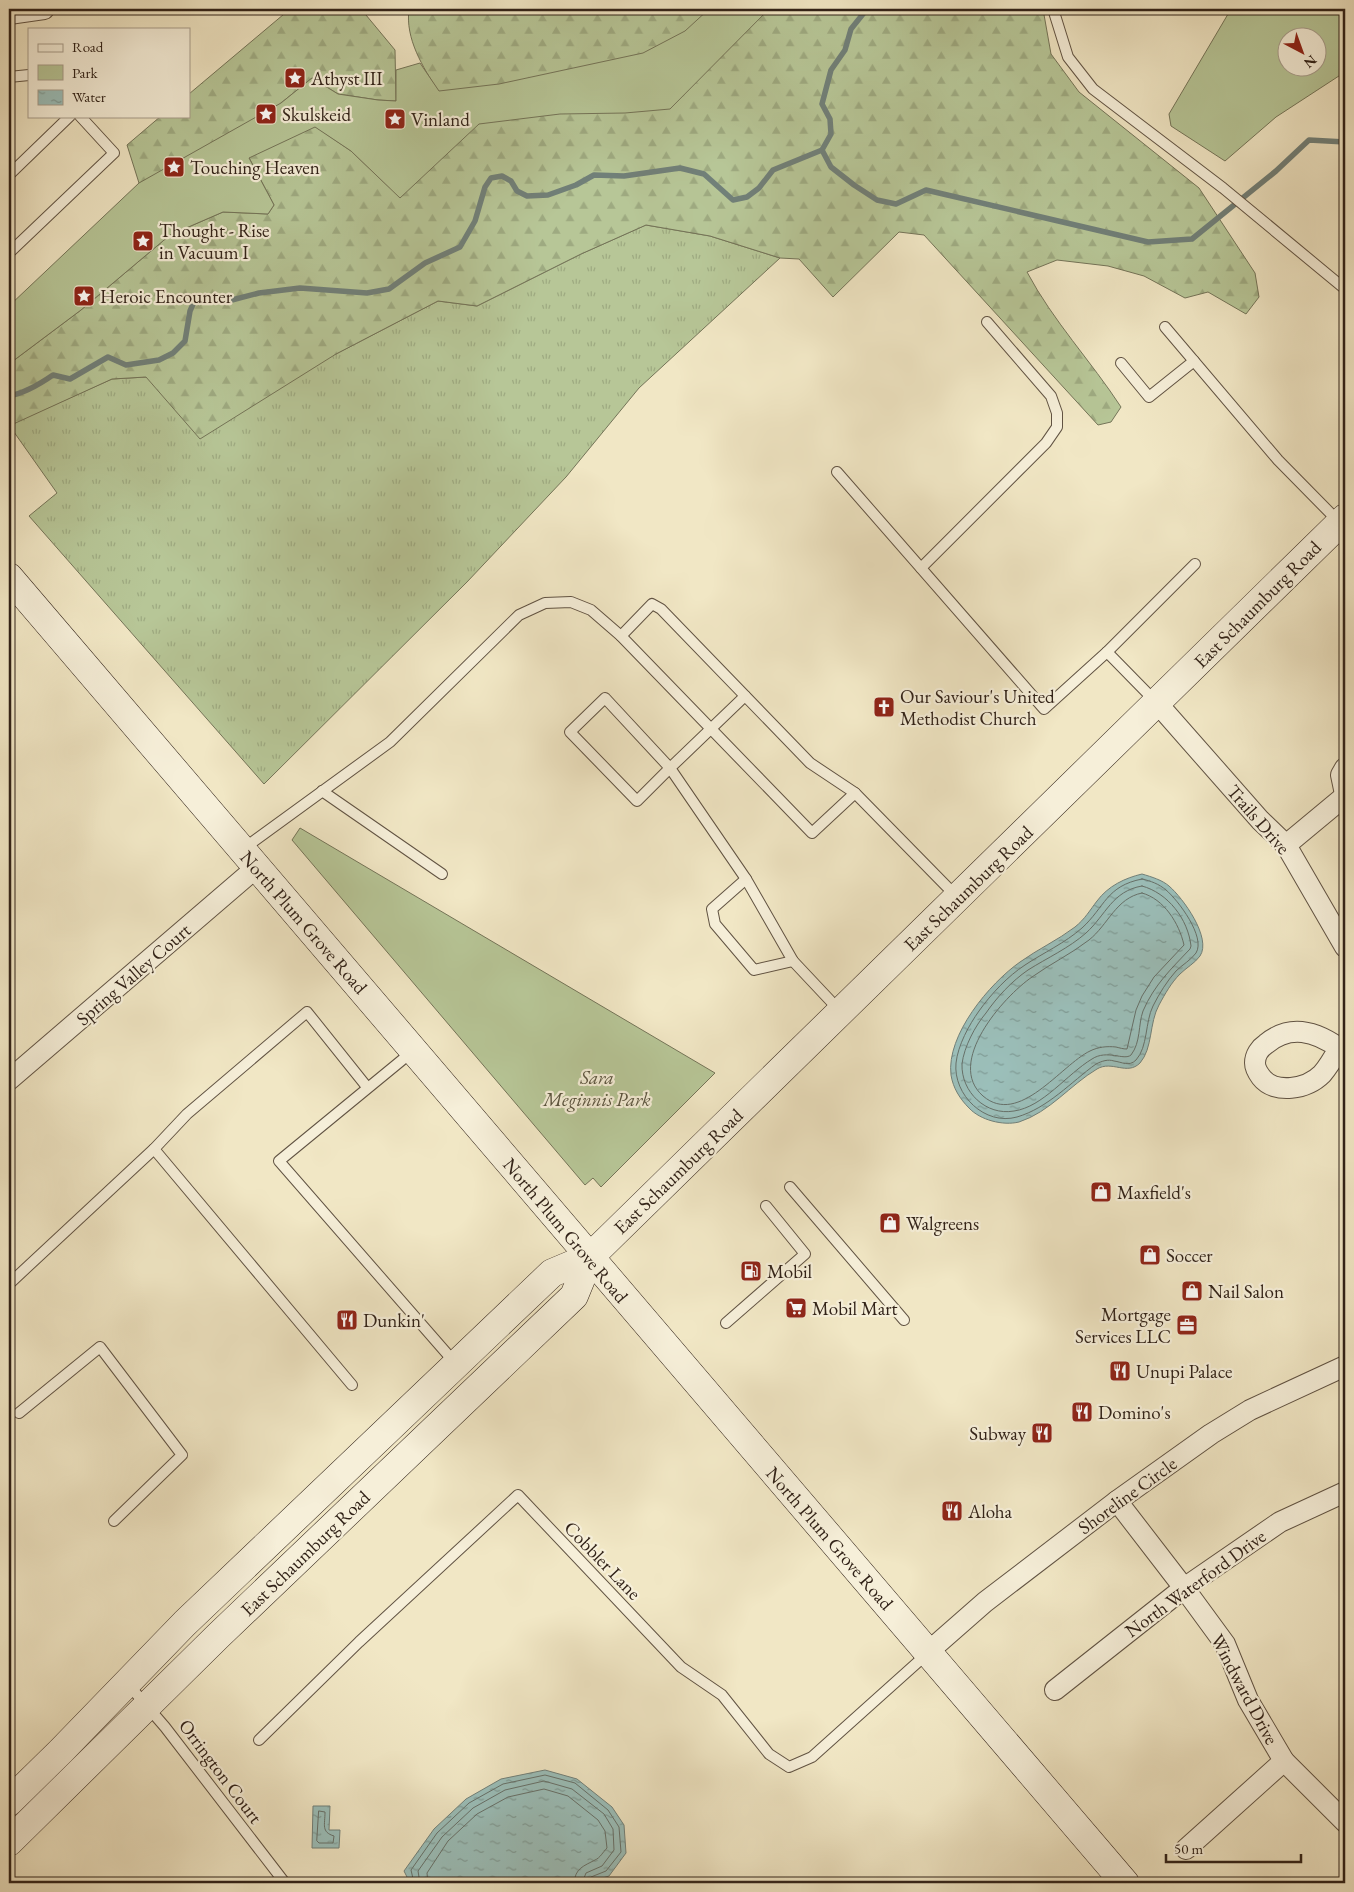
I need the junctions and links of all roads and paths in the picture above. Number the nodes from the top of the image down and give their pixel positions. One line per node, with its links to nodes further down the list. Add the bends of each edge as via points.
1 (44, 9): 3 (street)
2 (1055, 9): 10 (lane, via 1068,57 1093,90 1223,188)
3 (9, 14)
4 (28, 75): 5 (lane)
5 (9, 77)
6 (68, 118): 8 (lane)
7 (82, 118): 9 (lane, via 114,153)
8 (9, 175)
9 (9, 253)
10 (1345, 289)
11 (987, 322): 18 (lane, via 1051,396 1056,427 1046,443)
12 (1165, 327): 13 (lane)
13 (1194, 361): 14 (lane, via 1150,397); 16 (lane, via 1278,460)
14 (1121, 364)
15 (837, 472): 18 (lane)
16 (1343, 520): 23 (main road, East Schaumburg Road)
17 (1195, 564): 21 (lane)
18 (921, 568): 21 (lane, via 1044,709)
19 (9, 577): 31 (main road, North Plum Grove Road)
20 (621, 636): 22 (lane, via 652,604 661,609); 24 (lane); 27 (lane, via 591,610 571,602 545,603 519,615 390,742)
21 (1107, 652): 23 (lane)
22 (745, 696): 24 (lane); 28 (lane, via 810,763)
23 (1157, 703): 30 (street, Trails Drive); 34 (main road, East Schaumburg Road)
24 (712, 729): 25 (lane); 28 (lane, via 812,833)
25 (670, 768): 25 (lane, via 605,698 570,732 637,802); 33 (lane)
26 (1345, 768): 29 (street, via 1341,775)
27 (322, 791): 31 (lane); 32 (lane)
28 (855, 793): 34 (lane)
29 (1345, 795): 30 (street)
30 (1286, 845): 35 (street, Trails Drive)
31 (250, 859): 38 (main road, North Plum Grove Road); 39 (street, Spring Valley Court)
32 (442, 874)
33 (746, 880): 36 (lane); 36 (lane, via 712,909 715,924 754,970)
34 (957, 898): 37 (main road, East Schaumburg Road)
35 (1345, 947)
36 (793, 961): 37 (lane)
37 (841, 1012): 44 (main road, East Schaumburg Road)
38 (413, 1050): 40 (lane); 44 (main road, North Plum Grove Road)
39 (9, 1080)
40 (367, 1087): 41 (lane, via 307,1012 187,1114); 48 (lane, via 278,1161)
41 (154, 1149): 45 (lane); 50 (lane)
42 (790, 1187): 46 (lane)
43 (766, 1206): 47 (lane, via 806,1254)
44 (590, 1257): 48 (main road, East Schaumburg Road, via 552,1273); 56 (main road, North Plum Grove Road); 59 (main road, East Schaumburg Road, via 574,1296)
45 (9, 1284)
46 (904, 1320)
47 (726, 1324)
48 (457, 1364): 57 (main road, East Schaumburg Road)
49 (1345, 1366): 53 (street, Shoreline Circle, via 1250,1410)
50 (352, 1385)
51 (20, 1413): 54 (lane, via 100,1347 182,1455)
52 (1345, 1492): 55 (street, North Waterford Drive, via 1280,1522)
53 (1116, 1501): 55 (street, Windward Drive); 56 (street, Shoreline Circle, via 985,1602)
54 (114, 1521)
55 (1184, 1588): 58 (street, North Waterford Drive); 61 (street, Windward Drive, via 1225,1644 1248,1700)
56 (928, 1652): 60 (lane, Cobbler Lane, via 812,1756 789,1767 769,1754 722,1694 681,1667 518,1496 359,1642); 67 (main road, North Plum Grove Road)
57 (126, 1683): 59 (lane, Orrington Court); 62 (main road, East Schaumburg Road)
58 (1055, 1690)
59 (148, 1706): 64 (main road, East Schaumburg Road); 66 (lane, Orrington Court)
60 (259, 1740)
61 (1284, 1761): 63 (street, Windward Drive); 65 (street)
62 (9, 1802)
63 (1345, 1822)
64 (9, 1842)
65 (1186, 1849)
66 (285, 1883)
67 (1125, 1883)

